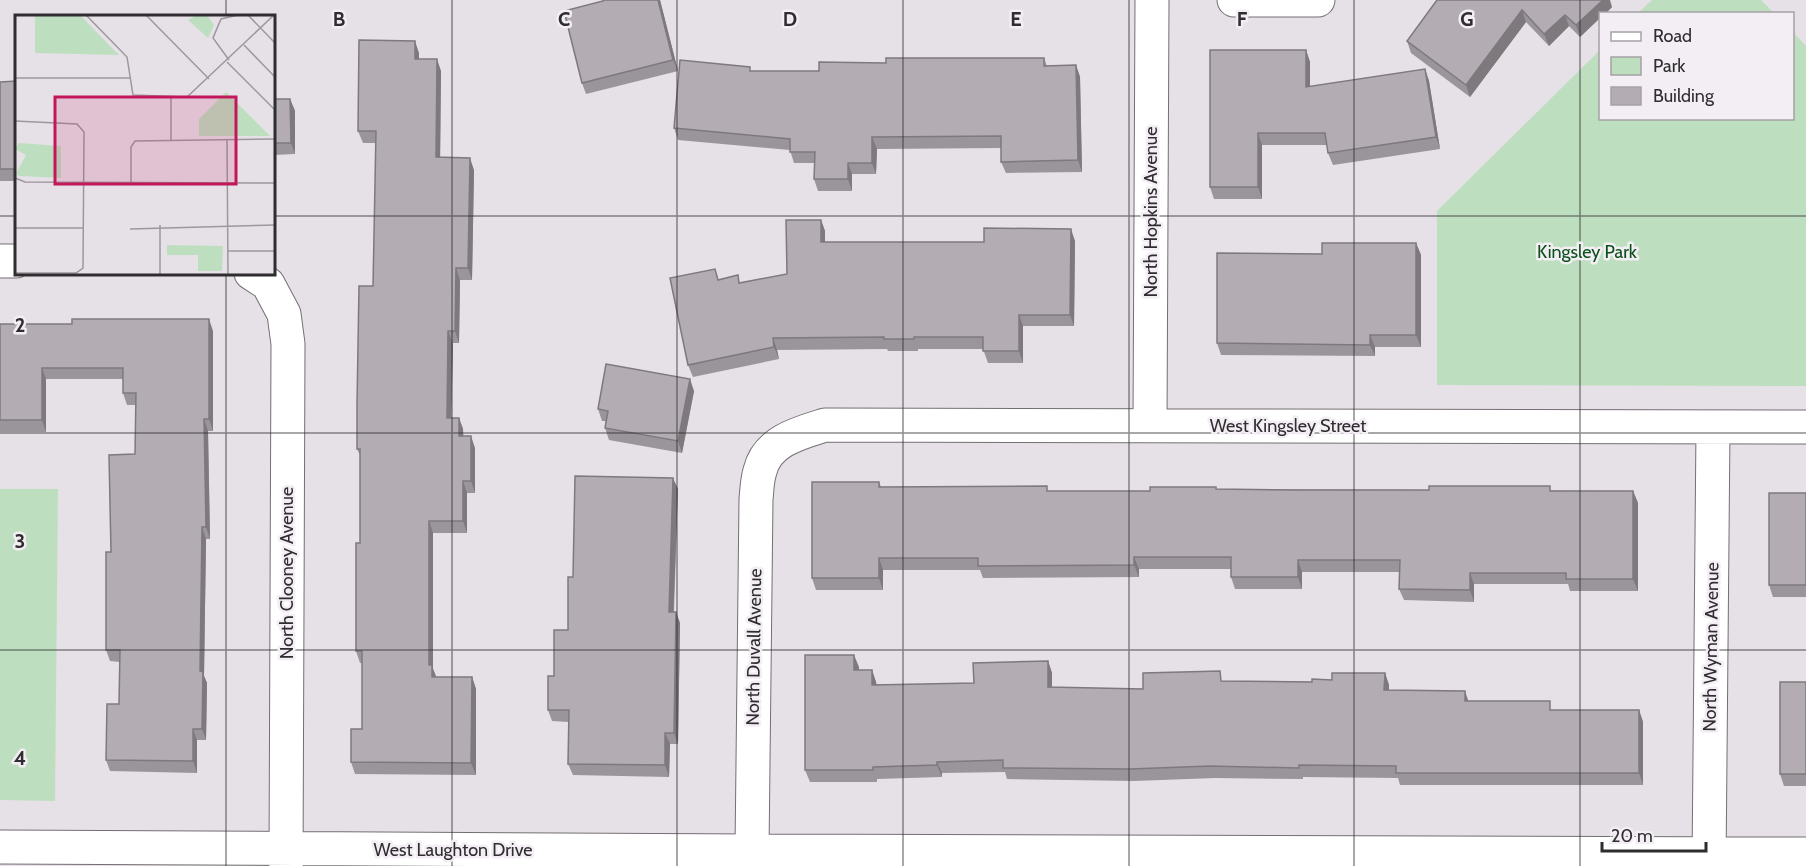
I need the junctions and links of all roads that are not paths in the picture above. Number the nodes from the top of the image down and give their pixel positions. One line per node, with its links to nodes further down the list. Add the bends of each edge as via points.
1 (1152, 0): 5 (street, North Hopkins Avenue)
2 (1234, 0): 3 (street)
3 (1318, 0)
4 (260, 279): 12 (street, North Clooney Avenue, via 284,314 288,344)
5 (1150, 425): 7 (street, West Kingsley Street); 8 (street, West Kingsley Street, via 825,425)
6 (1806, 427): 7 (street, West Kingsley Street)
7 (1713, 428): 13 (street, North Wyman Avenue)
8 (774, 446): 10 (street, North Duvall Avenue, via 760,469 756,499)
9 (0, 847): 12 (street, West Laughton Drive)
10 (752, 851): 12 (street, West Laughton Drive); 13 (street, West Laughton Drive)
11 (1806, 854): 13 (street, West Laughton Drive)
12 (286, 857)
13 (1709, 860)

